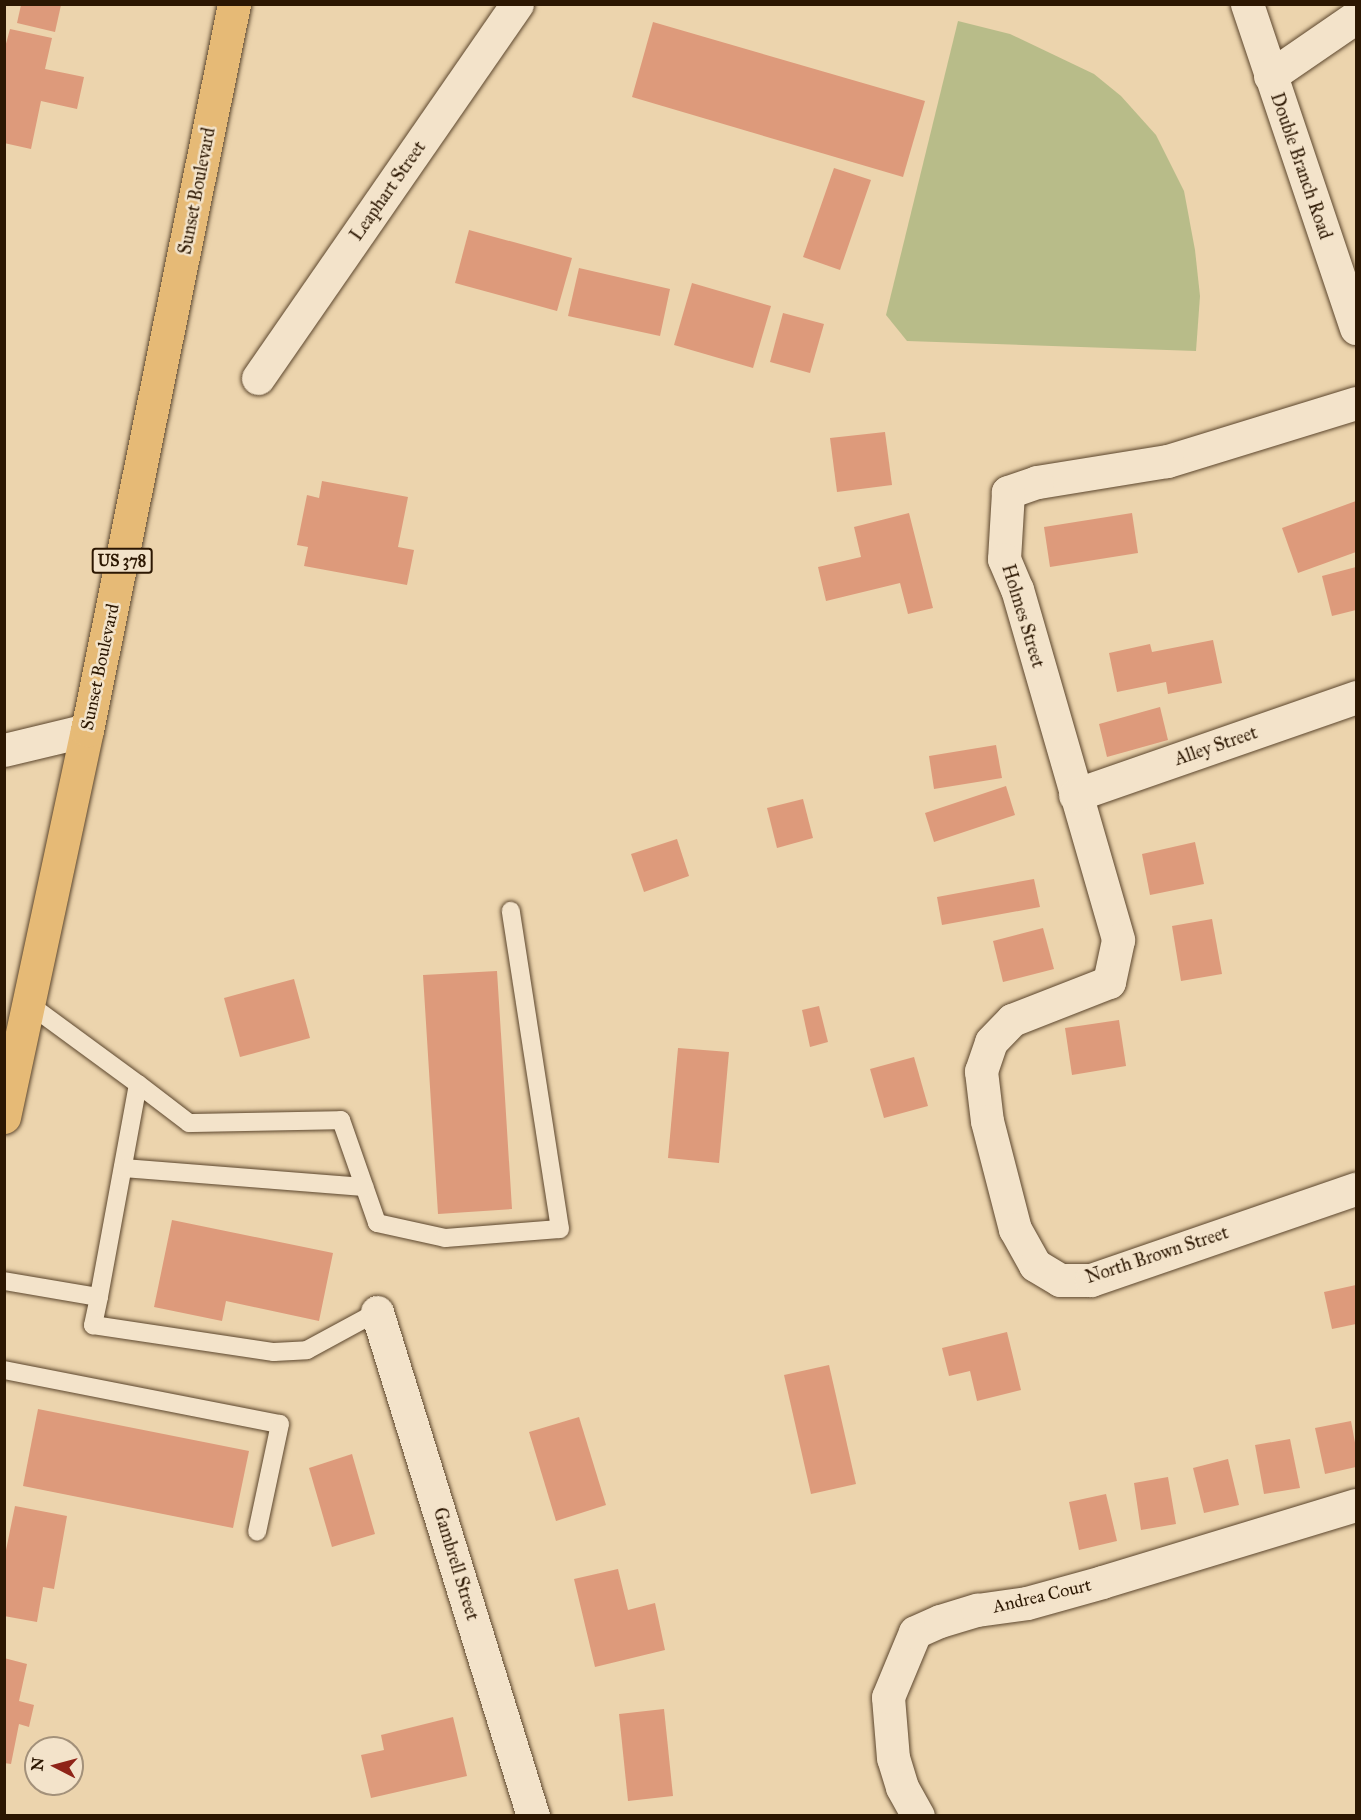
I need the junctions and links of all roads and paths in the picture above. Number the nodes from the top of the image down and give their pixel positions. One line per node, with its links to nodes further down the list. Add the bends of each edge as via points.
1 (234, 4): 10 (main road, Sunset Boulevard / US 378)
2 (517, 4): 7 (street, Leaphart Street)
3 (1246, 4): 5 (street, Double Branch Road)
4 (1356, 17): 5 (street)
5 (1270, 76): 6 (street, Double Branch Road)
6 (1356, 328)
7 (258, 378)
8 (1356, 403): 12 (street, Holmes Street, via 1167,460 1037,482 1008,492 1004,559 1017,589)
9 (1356, 697): 12 (street, Alley Street)
10 (87, 730): 11 (street); 15 (main road, Sunset Boulevard / US 378)
11 (4, 750)
12 (1075, 795): 14 (street, Holmes Street, via 1118,940)
13 (511, 911): 20 (lane, via 560,1229 445,1238 388,1226 377,1223)
14 (1109, 982): 21 (street, North Brown Street, via 1011,1020 991,1042 981,1071 987,1121 1015,1229 1035,1264 1060,1281 1091,1280)
15 (29, 1004): 16 (main road, Sunset Boulevard / US 378); 17 (lane)
16 (8, 1080): 18 (main road, Sunset Boulevard / US 378)
17 (138, 1084): 19 (lane); 20 (lane, via 189,1123 341,1120)
18 (4, 1117)
19 (123, 1168): 20 (lane); 23 (lane)
20 (364, 1187)
21 (1356, 1188)
22 (4, 1281): 23 (lane)
23 (99, 1297): 24 (lane, via 93,1325 274,1352 307,1350)
24 (377, 1312): 28 (street, Gambrell Street)
25 (4, 1370): 27 (lane, via 280,1424)
26 (1356, 1505): 29 (street, Andrea Court, via 1092,1585 1027,1603 977,1610 915,1632 888,1697 893,1758 902,1787)
27 (257, 1532)
28 (533, 1815)
29 (918, 1815)

